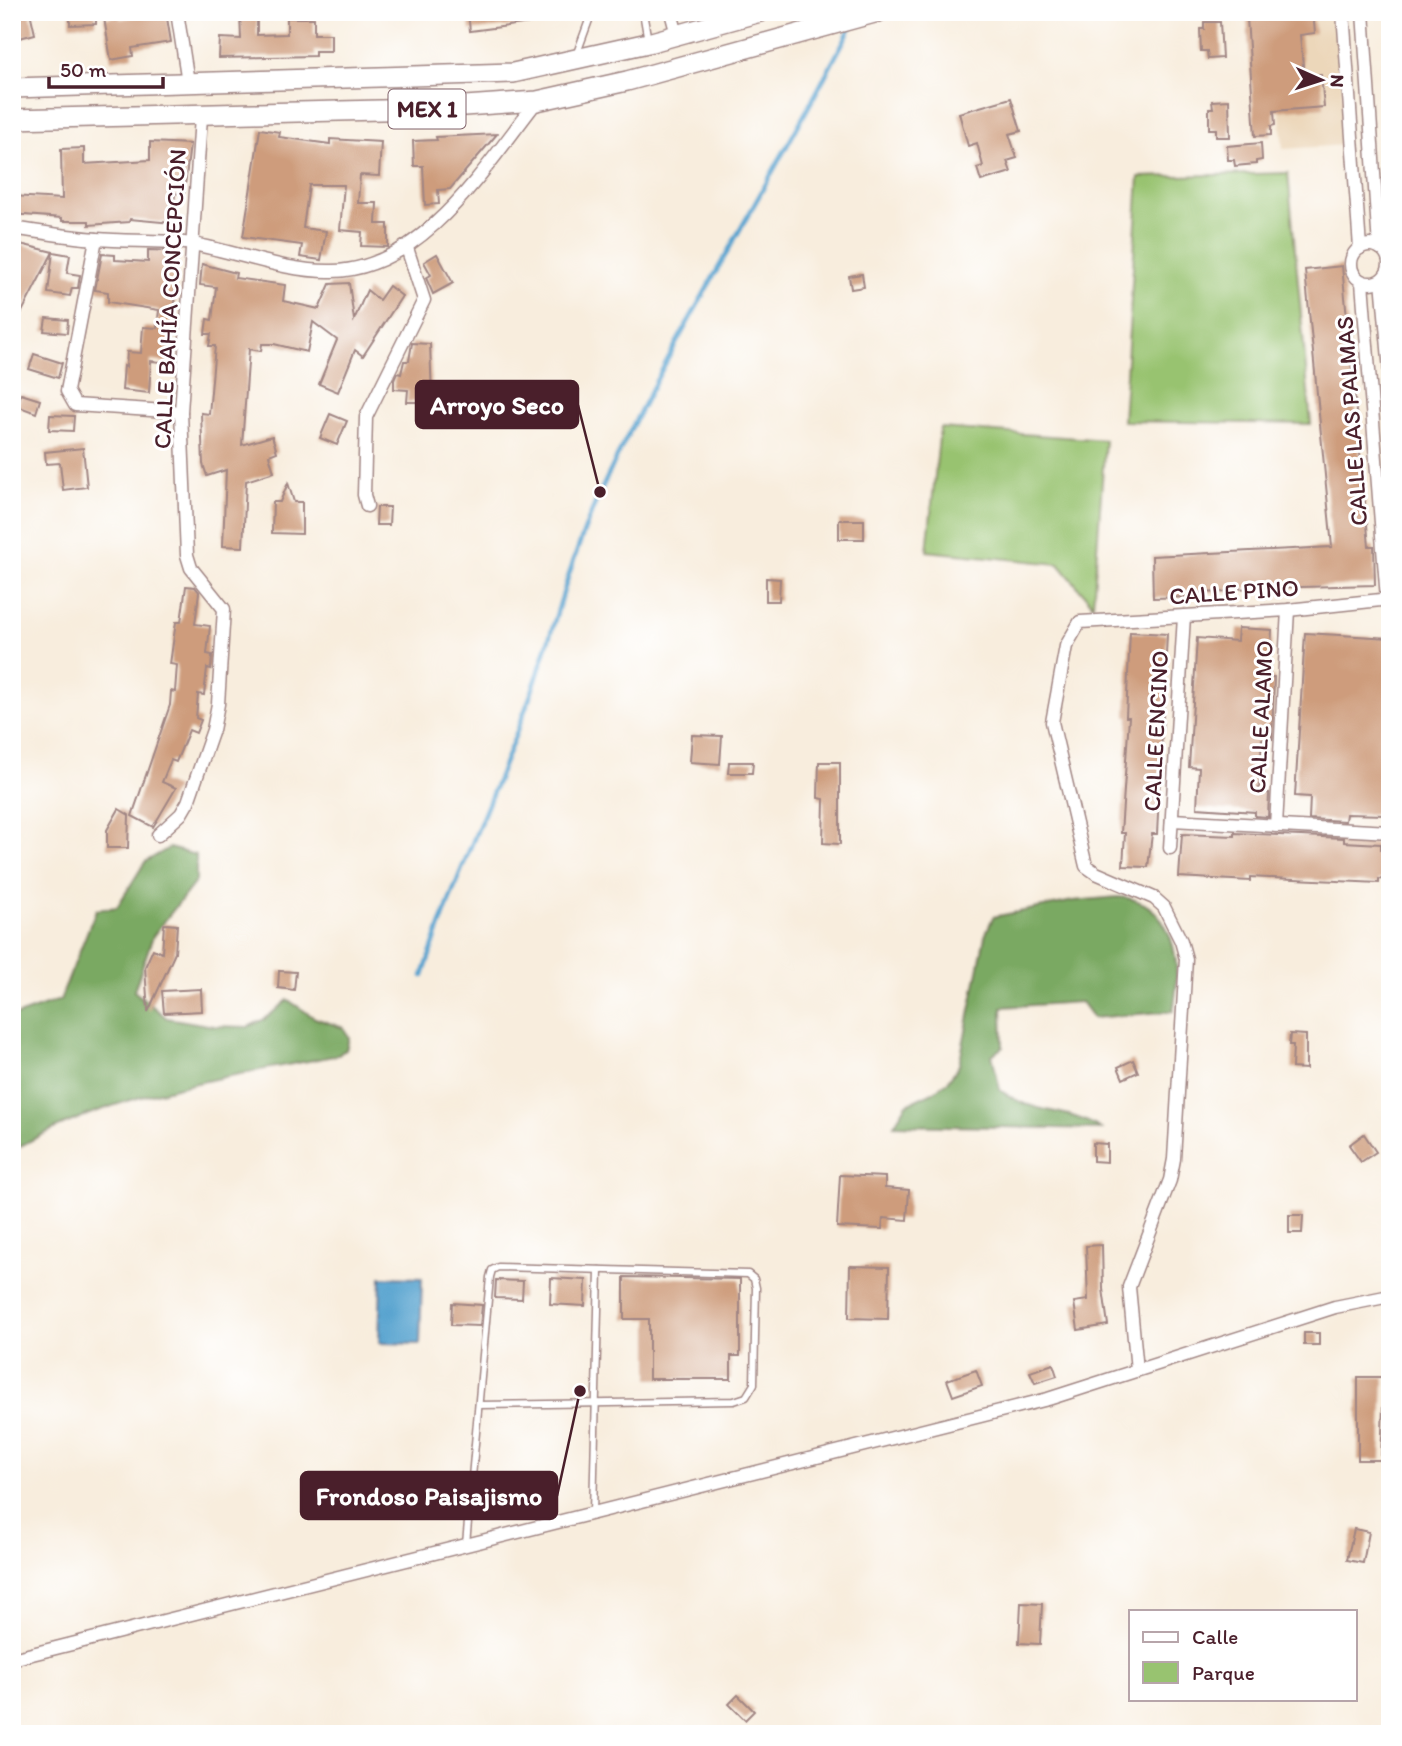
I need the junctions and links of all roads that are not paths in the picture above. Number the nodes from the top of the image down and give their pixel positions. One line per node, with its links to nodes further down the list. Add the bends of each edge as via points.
1 (177, 12): 12 (street)
2 (592, 12): 11 (lane)
3 (643, 12): 10 (lane)
4 (671, 12): 9 (street)
5 (760, 12): 9 (main road, MEX 1)
6 (878, 12): 14 (main road, MEX 1)
7 (1343, 12): 22 (street)
8 (1363, 12): 20 (street)
9 (677, 35): 10 (main road, MEX 1)
10 (648, 43): 11 (main road, MEX 1)
11 (576, 57): 12 (main road, MEX 1, via 513,73)
12 (188, 82): 13 (main road, MEX 1)
13 (12, 88)
14 (537, 101): 15 (main road, MEX 1); 21 (street, via 461,197)
15 (201, 117): 16 (main road, MEX 1); 19 (street, CALLE BAHÍA CONCEPCIÓN)
16 (12, 120)
17 (12, 228): 18 (street)
18 (96, 239): 19 (street); 26 (street, via 68,397 75,405)
19 (191, 244): 21 (street, via 283,267 332,271 352,269); 26 (street, CALLE BAHÍA CONCEPCIÓN)
20 (1378, 247): 22 (street); 23 (street, via 1389,263)
21 (408, 248): 27 (street, via 424,300 366,417)
22 (1360, 248): 24 (street, via 1351,266)
23 (1382, 280): 24 (street); 25 (street, CALLE LAS PALMAS)
24 (1362, 282): 28 (street, CALLE LAS PALMAS)
25 (1390, 371)
26 (181, 412): 34 (street, CALLE BAHÍA CONCEPCIÓN, via 187,555 198,579 224,609 213,730 188,803)
27 (367, 506)
28 (1389, 601): 29 (street, CALLE PINO)
29 (1288, 610): 30 (street, CALLE PINO); 32 (street, CALLE ALAMO)
30 (1184, 616): 31 (street, CALLE ENCINO); 38 (street, CALLE PINO, via 1080,622 1066,646 1052,722 1086,866 1164,907 1186,959 1174,1159 1129,1287)
31 (1172, 820): 32 (street); 35 (street, CALLE ENCINO)
32 (1276, 826): 33 (street)
33 (1390, 832)
34 (158, 835)
35 (1170, 848)
36 (599, 1270): 39 (lane, via 492,1270); 40 (lane); 40 (lane, via 748,1274 756,1288 754,1384 746,1397 734,1401)
37 (1390, 1296): 38 (street, via 1335,1307)
38 (1137, 1370): 41 (street, via 1054,1397)
39 (479, 1405): 40 (lane); 42 (lane)
40 (595, 1405): 41 (lane)
41 (593, 1513): 42 (street)
42 (466, 1545): 43 (street)
43 (12, 1659)

